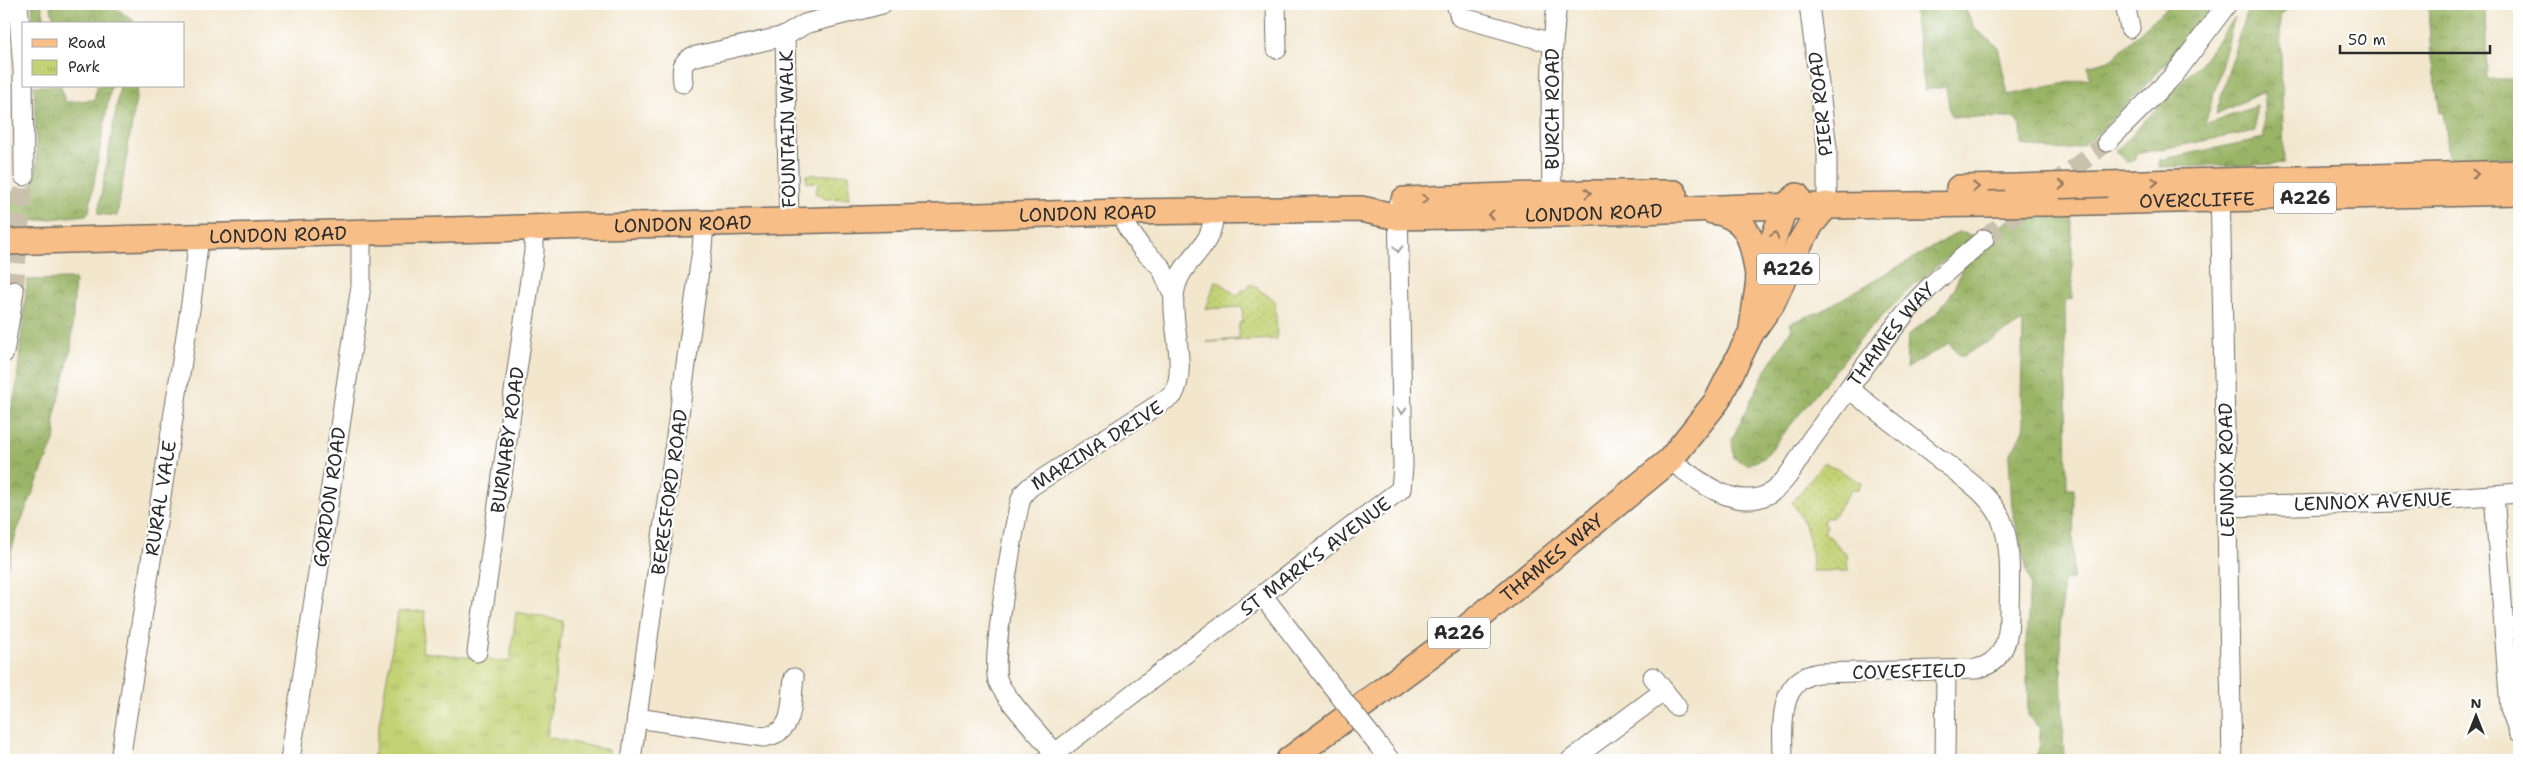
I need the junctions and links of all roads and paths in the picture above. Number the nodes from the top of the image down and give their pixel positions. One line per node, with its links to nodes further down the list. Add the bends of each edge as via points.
1 (18, 4): 13 (street)
2 (882, 4): 10 (street, FOUNTAIN WALK, via 805,24)
3 (1276, 4): 12 (street)
4 (1456, 4): 11 (street, via 1460,17)
5 (1557, 4): 11 (street, BURCH ROAD)
6 (1809, 4): 23 (street, PIER ROAD, via 1827,148)
7 (2125, 4): 9 (street)
8 (2227, 4): 16 (street, via 2174,74)
9 (2130, 28)
10 (785, 36): 14 (street, FOUNTAIN WALK, via 692,56 682,66); 30 (street, FOUNTAIN WALK)
11 (1552, 42): 25 (street, BURCH ROAD, via 1549,119 1553,158)
12 (1277, 48)
13 (22, 57)
14 (683, 83)
15 (23, 88): 18 (street)
16 (2107, 142)
17 (2519, 173): 19 (main road, OVERCLIFFE, one-way to 17)
18 (24, 176)
19 (2308, 178): 20 (main road, OVERCLIFFE); 22 (main road, OVERCLIFFE, via 2320,188 2443,185)
20 (2220, 190): 22 (main road, OVERCLIFFE / A226); 24 (main road, OVERCLIFFE, one-way to 20, bridge, via 2017,187 2107,184); 24 (main road, OVERCLIFFE / A226, bridge, via 2091,202 1988,204); 46 (street, LENNOX ROAD)
21 (2519, 192): 22 (main road, OVERCLIFFE / A226)
22 (2458, 193)
23 (1809, 194): 24 (main road, LONDON ROAD / A226); 25 (main road, LONDON ROAD, one-way to 23); 27 (main road, LONDON ROAD); 37 (main road, THAMES WAY / A226, one-way to 23); 40 (main road, THAMES WAY / A226, via 1809,229 1772,303)
24 (1935, 196)
25 (1552, 204): 26 (main road, LONDON ROAD); 27 (main road, LONDON ROAD)
26 (1398, 208): 29 (main road, LONDON ROAD); 47 (street, ST MARK'S AVENUE, one-way to 47, via 1402,485 1399,492)
27 (1700, 209): 37 (main road, A226, via 1725,213 1742,222 1750,238)
28 (1124, 212): 29 (main road, LONDON ROAD); 30 (main road, LONDON ROAD); 39 (street, MARINA DRIVE, via 1128,227 1142,249 1161,267)
29 (1214, 212): 39 (street, MARINA DRIVE, via 1206,243 1184,267)
30 (789, 222): 31 (main road, LONDON ROAD)
31 (704, 224): 32 (main road, LONDON ROAD); 52 (street, BERESFORD ROAD)
32 (534, 228): 33 (main road, LONDON ROAD); 48 (street, BURNABY ROAD, via 534,251)
33 (361, 233): 34 (main road, LONDON ROAD); 56 (street, GORDON ROAD, via 361,286)
34 (199, 237): 36 (main road, LONDON ROAD, bridge); 55 (street, RURAL VALE)
35 (1984, 239): 42 (street, THAMES WAY, via 1909,308)
36 (4, 242)
37 (1760, 280): 40 (main road, THAMES WAY / A226)
38 (14, 291): 41 (street)
39 (1174, 296): 54 (street, MARINA DRIVE, via 1179,378 1173,395 1030,487 1020,502 996,672 997,680)
40 (1751, 333): 43 (main road, THAMES WAY / A226, via 1717,401)
41 (4, 353)
42 (1849, 389): 43 (street, THAMES WAY, via 1781,485 1759,498 1734,498 1700,482); 49 (street, COVESFIELD, via 1966,480 1991,502 2002,520 2007,553 2009,625 2005,646 1998,658 1986,666 1972,670)
43 (1670, 460): 58 (main road, THAMES WAY / A226, via 1465,629)
44 (2519, 493): 45 (street, LENNOX AVENUE)
45 (2494, 495): 46 (street, LENNOX AVENUE, via 2396,502); 53 (street, via 2510,708)
46 (2227, 507): 63 (street, LENNOX ROAD)
47 (1263, 596): 54 (street, ST MARK'S AVENUE); 59 (street, bridge)
48 (477, 652)
49 (1946, 670): 61 (street, COVESFIELD, via 1818,673 1803,678 1784,705); 62 (street)
50 (794, 678): 52 (street, via 787,726 778,734 764,736)
51 (1676, 706): 60 (street, via 1659,684)
52 (637, 718): 57 (street, BERESFORD ROAD)
53 (2519, 732)
54 (1050, 757)
55 (120, 760)
56 (290, 760)
57 (631, 760)
58 (1289, 760)
59 (1390, 760)
60 (1572, 760)
61 (1783, 760)
62 (1945, 760)
63 (2232, 760)

